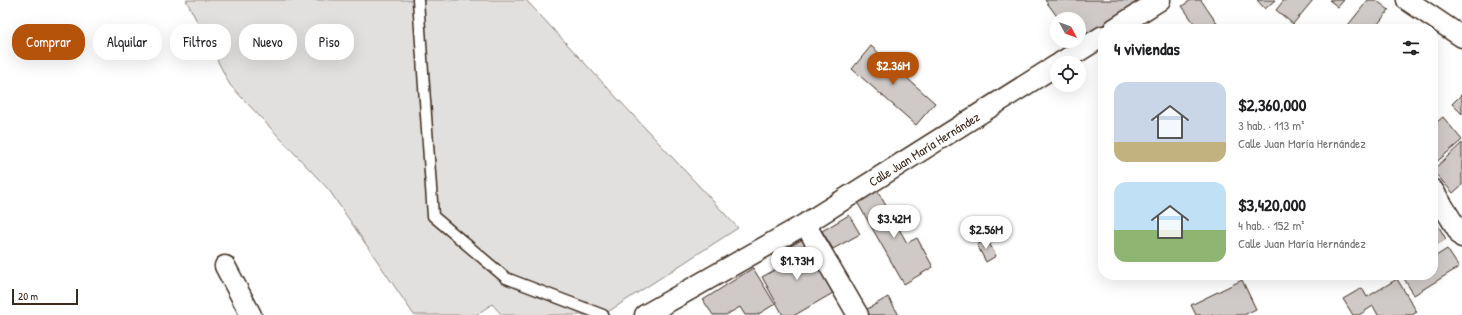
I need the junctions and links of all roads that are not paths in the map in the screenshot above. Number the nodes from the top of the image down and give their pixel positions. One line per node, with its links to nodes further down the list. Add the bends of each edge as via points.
1 (418, 0): 14 (lane, via 433,216 506,278)
2 (1160, 0): 4 (street)
3 (1407, 0): 5 (street)
4 (1122, 24)
5 (1462, 37)
6 (1098, 39): 7 (street)
7 (1071, 56)
8 (1050, 69): 10 (street, Calle Juan María Hernández)
9 (1438, 198): 11 (street)
10 (805, 224): 15 (street, Calle Juan María Hernández); 16 (street)
11 (1462, 237)
12 (225, 266): 13 (street)
13 (252, 315)
14 (603, 315)
15 (644, 315)
16 (858, 315)

